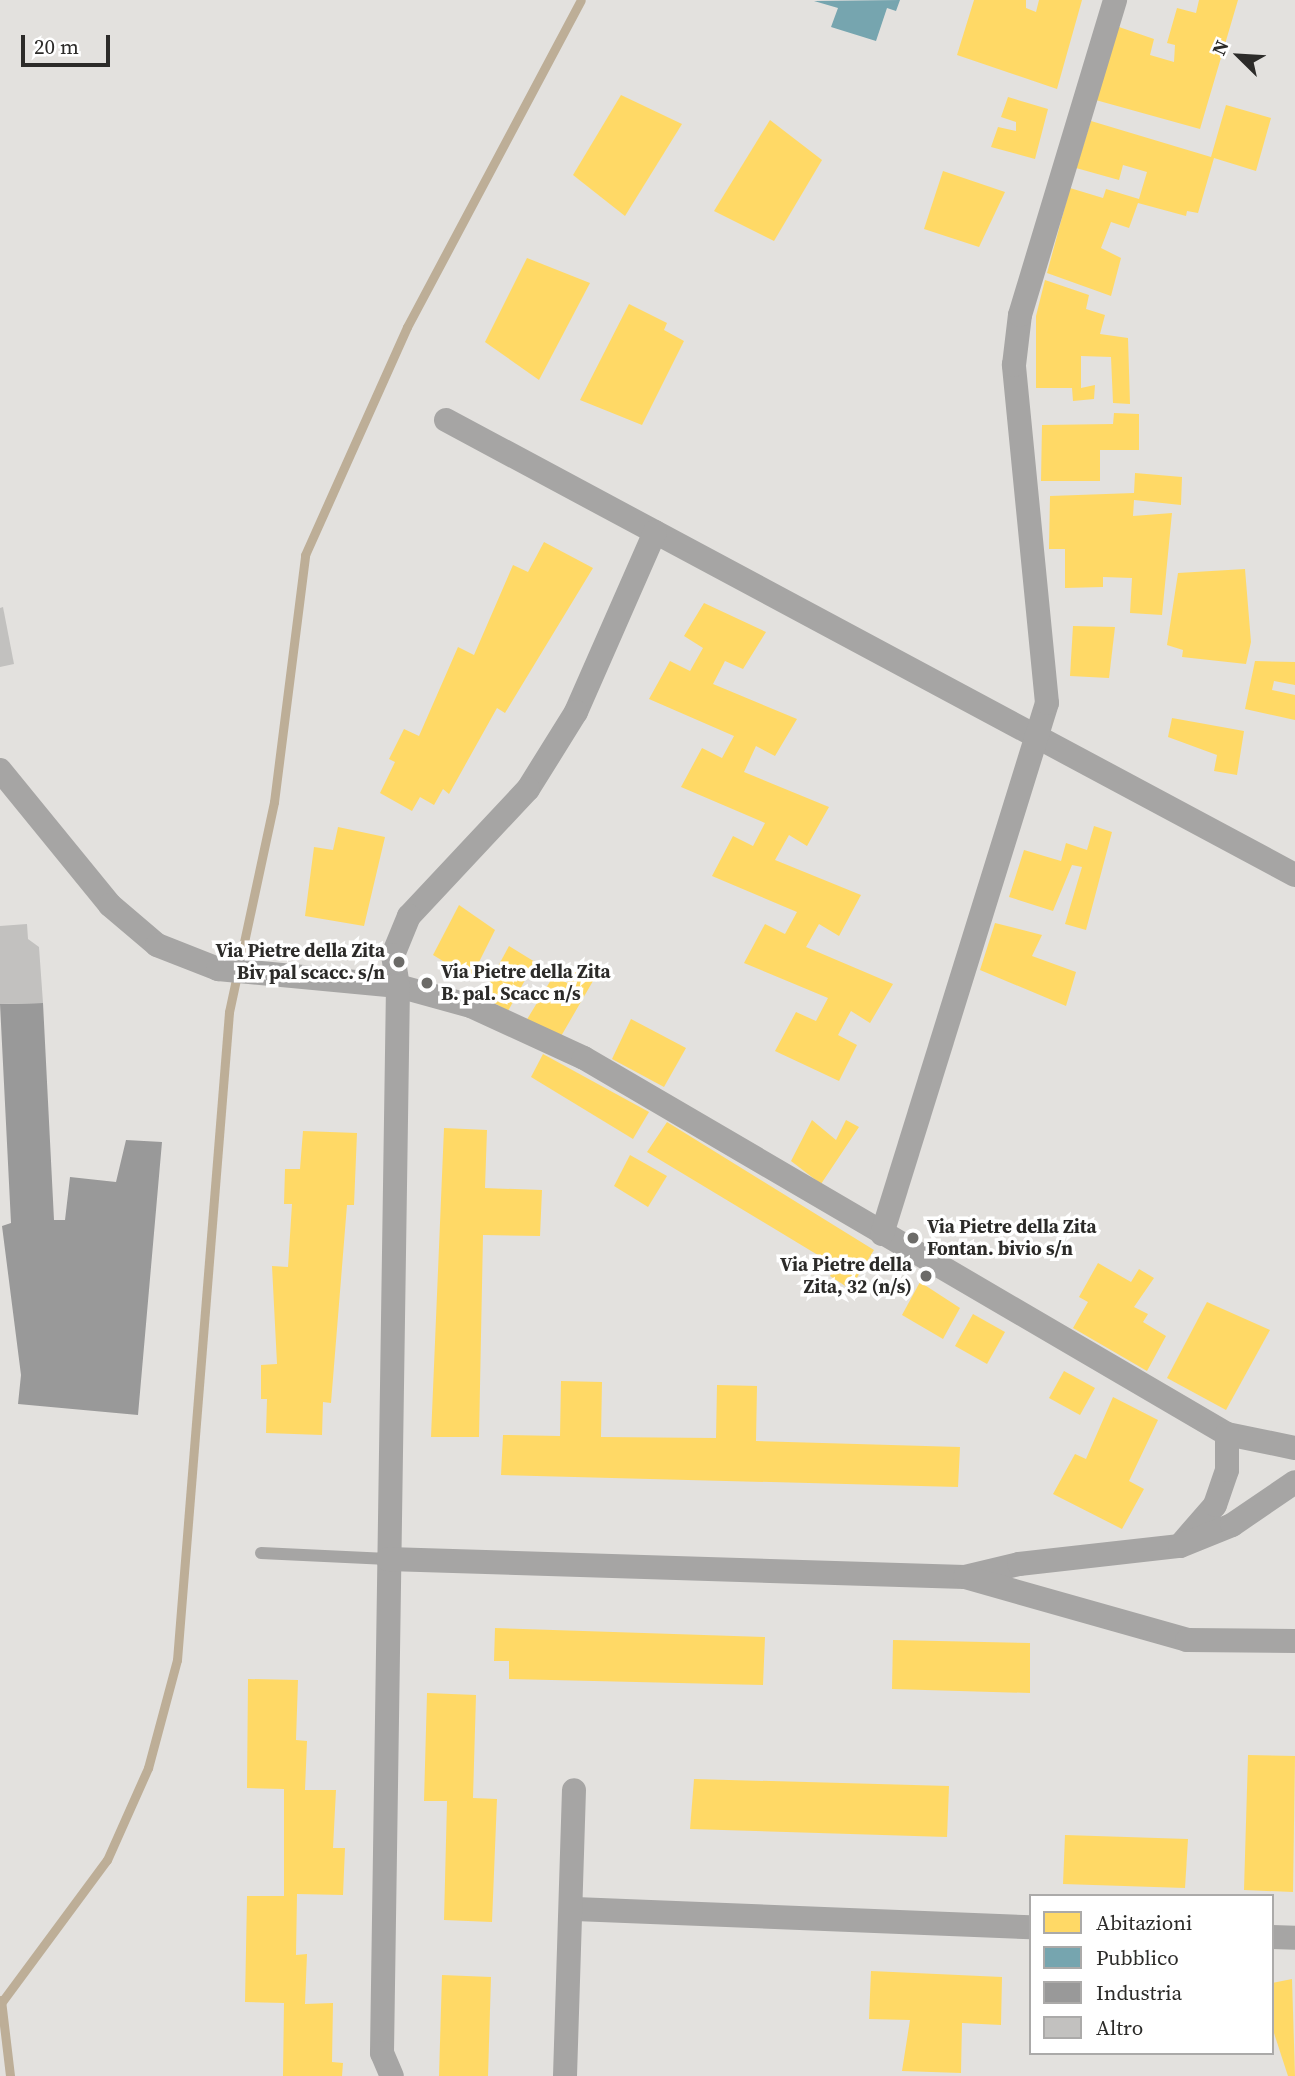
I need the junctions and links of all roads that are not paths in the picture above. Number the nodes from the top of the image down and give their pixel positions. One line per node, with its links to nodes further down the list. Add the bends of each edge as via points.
1 (1115, 0): 4 (street, via 1020,315 1014,365 1047,703)
2 (446, 420): 3 (street)
3 (654, 532): 4 (street); 7 (street, via 576,712 528,789 409,916 393,955)
4 (1039, 736): 6 (street); 8 (street)
5 (0, 770): 7 (street, via 110,905 157,944 218,969)
6 (1295, 875)
7 (398, 986): 8 (street, via 471,1006 584,1058); 14 (street)
8 (882, 1234): 9 (street)
9 (1227, 1434): 10 (street); 12 (street, via 1227,1470 1214,1505)
10 (1295, 1448)
11 (1295, 1482): 12 (street, via 1232,1525)
12 (1180, 1546): 15 (street, via 1018,1564)
13 (261, 1553): 14 (lane)
14 (388, 1559): 15 (street); 22 (street, via 382,2053)
15 (965, 1577): 16 (street, via 1187,1640)
16 (1295, 1641)
17 (574, 1790): 18 (street)
18 (575, 1909): 19 (street); 23 (street)
19 (1029, 1927)
20 (1274, 1937): 21 (street)
21 (1295, 1938)
22 (392, 2076)
23 (565, 2076)

